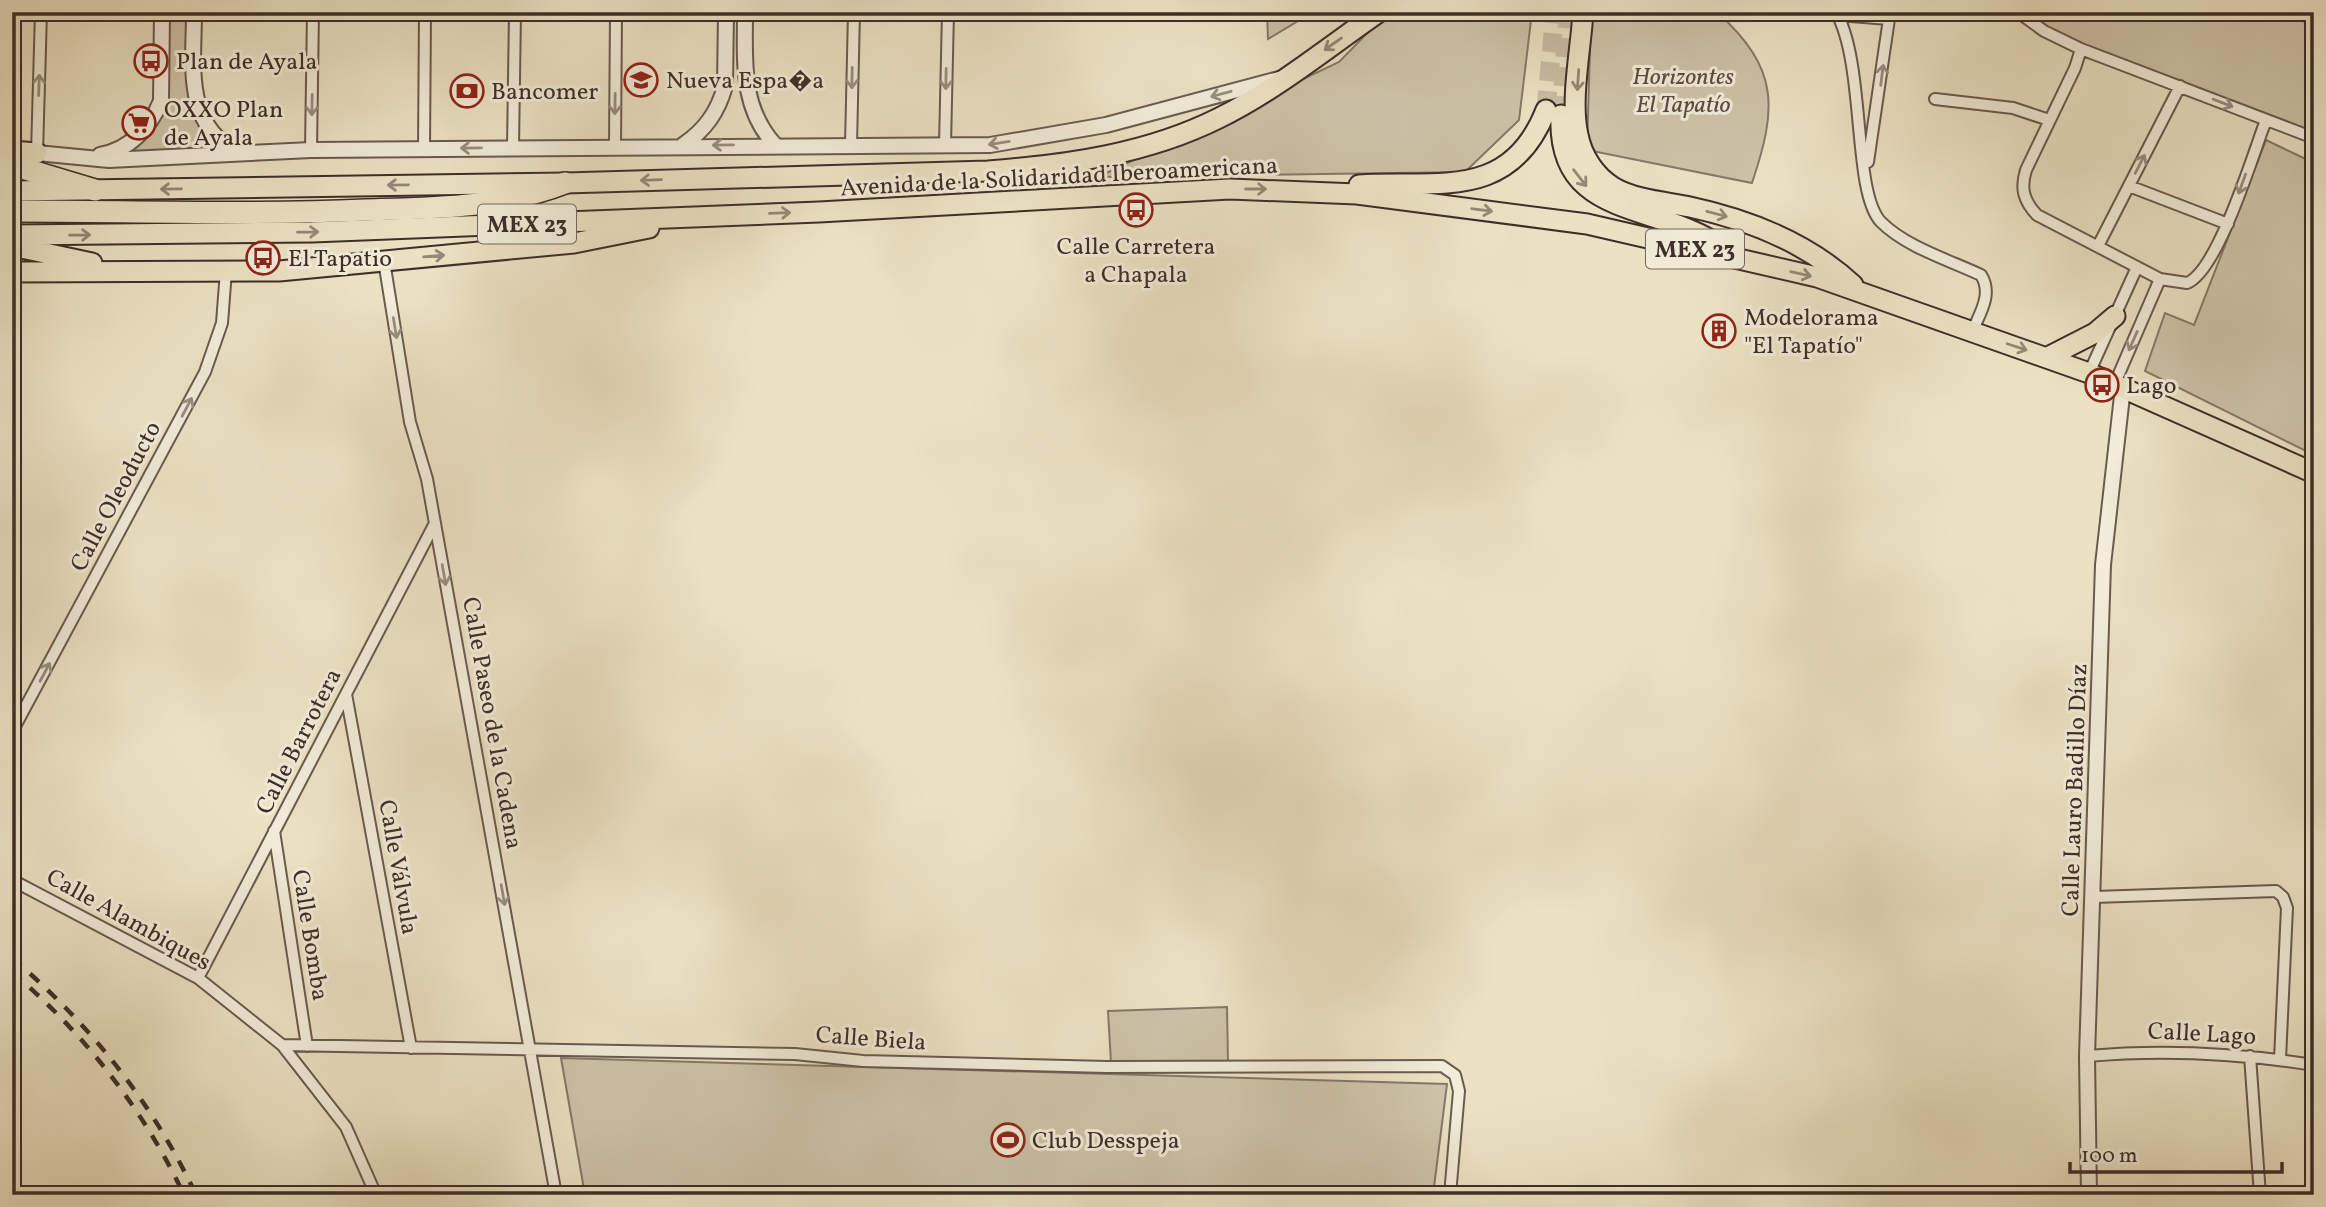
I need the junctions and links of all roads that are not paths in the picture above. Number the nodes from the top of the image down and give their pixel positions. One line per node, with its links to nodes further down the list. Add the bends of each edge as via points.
1 (41, 12): 37 (street, one-way to 1)
2 (162, 12): 39 (street, via 160,101 149,124 130,142 108,153)
3 (194, 12): 38 (street, via 197,106 212,133)
4 (313, 12): 35 (street, one-way to 35)
5 (425, 12): 34 (street)
6 (515, 12): 33 (street)
7 (616, 12): 32 (street, one-way to 32)
8 (726, 12): 28 (street, via 722,97 703,129)
9 (745, 12): 29 (street, via 747,94 754,117)
10 (854, 12): 30 (street, one-way to 30)
11 (948, 12): 31 (street, one-way to 31)
12 (1379, 12): 20 (highway, Avenida de la Solidaridad Iberoamericana / MEX 23, one-way to 20)
13 (1583, 12): 60 (highway, one-way to 60, via 1576,125 1585,156 1603,180 1623,192 1713,212 1773,233 1826,263)
14 (2018, 12): 19 (street)
15 (2303, 12): 18 (street)
16 (1837, 14): 17 (street); 22 (street)
17 (1889, 16): 23 (street, one-way to 17)
18 (2314, 23)
19 (2081, 49): 21 (street); 25 (street)
20 (1287, 76): 31 (street, one-way to 31, via 1106,125 990,145); 42 (highway, Avenida de la Solidaridad Iberoamericana / MEX 23, one-way to 42, via 1220,118 1195,128 1124,152 1068,163 988,171)
21 (2179, 86): 26 (street, one-way to 26); 43 (street, one-way to 21)
22 (1858, 95): 23 (street); 41 (street)
23 (1879, 99): 41 (street)
24 (1935, 99): 25 (street, via 2013,108)
25 (2049, 120): 52 (street, via 2022,181 2024,197 2038,215)
26 (2266, 120): 27 (street); 49 (street, one-way to 49)
27 (2314, 138)
28 (683, 145): 29 (street, one-way to 28); 32 (street)
29 (775, 145): 30 (street)
30 (850, 145): 31 (street)
31 (945, 145)
32 (615, 146): 33 (street)
33 (513, 147): 34 (street, one-way to 34)
34 (424, 149): 35 (street)
35 (312, 150): 38 (street)
36 (12, 151): 37 (highway)
37 (37, 153): 39 (street)
38 (239, 153): 39 (street, via 109,160)
39 (69, 156)
40 (12, 164): 45 (highway)
41 (1866, 178): 62 (street, via 1870,203 1880,221 1904,238 1981,275 1987,296)
42 (565, 183): 45 (highway, Avenida de la Solidaridad Iberoamericana / MEX 23, one-way to 45); 47 (highway, via 510,200 420,208 253,214)
43 (2129, 186): 49 (street); 52 (street)
44 (1291, 189): 48 (highway, Avenida de la Solidaridad Iberoamericana / MEX 23, one-way to 44); 54 (highway, Avenida de la Solidaridad Iberoamericana / MEX 23, one-way to 54, via 1578,223); 54 (highway, one-way to 54, via 1445,186 1471,181 1518,155 1554,113 1565,153 1577,176 1595,194 1688,229)
45 (96, 190): 46 (highway, Avenida de la Solidaridad Iberoamericana / MEX 23)
46 (12, 191)
47 (12, 211)
48 (705, 216): 50 (highway, Avenida de la Solidaridad Iberoamericana / MEX 23, one-way to 48, via 312,232); 53 (highway, one-way to 48, via 574,243)
49 (2228, 224): 59 (street, via 2197,278 2178,284)
50 (12, 235)
51 (12, 246): 56 (highway)
52 (2098, 246): 55 (street)
53 (384, 261): 57 (highway); 67 (street, Calle Paseo de la Cadena, one-way to 67, via 410,422)
54 (1758, 264): 60 (highway, Avenida de la Solidaridad Iberoamericana / MEX 23, one-way to 60)
55 (2137, 267): 59 (street); 61 (street)
56 (145, 271): 57 (highway); 58 (highway)
57 (226, 271): 69 (street, Calle Oleoducto, one-way to 57, via 205,372 222,323)
58 (12, 272)
59 (2160, 279): 65 (street, one-way to 65)
60 (1861, 292): 62 (highway, Avenida de la Solidaridad Iberoamericana / MEX 23)
61 (2115, 316): 63 (highway, via 2095,333); 64 (street)
62 (1972, 332): 63 (highway, Avenida de la Solidaridad Iberoamericana / MEX 23, one-way to 63)
63 (2048, 357): 64 (highway, Avenida de la Solidaridad Iberoamericana / MEX 23)
64 (2090, 373): 65 (highway, Avenida de la Solidaridad Iberoamericana / MEX 23)
65 (2119, 385): 66 (highway, Avenida de la Solidaridad Iberoamericana / MEX 23); 72 (street, Calle Lauro Badillo Díaz, via 2103,565)
66 (2314, 474)
67 (435, 523): 68 (street, Calle Barrotera); 76 (street, Calle Paseo de la Cadena, one-way to 76)
68 (346, 694): 70 (street, Calle Barrotera); 77 (street, Calle Válvula)
69 (12, 733)
70 (274, 831): 73 (street, Calle Barrotera); 75 (street, Calle Bomba)
71 (12, 880): 73 (street, Calle Alambiques)
72 (2094, 897): 78 (street, Calle Lauro Badillo Díaz); 80 (street, via 2276,891 2283,897 2287,908)
73 (198, 978): 74 (street, Calle Alambiques)
74 (282, 1045): 75 (street, Calle Biela); 82 (street, Calle Alambiques, via 346,1127)
75 (307, 1046): 77 (street, Calle Biela)
76 (531, 1047): 77 (street, Calle Biela); 83 (street, Calle Paseo de la Cadena); 84 (street, Calle Biela, via 795,1054 863,1062 1442,1066 1455,1075 1459,1091)
77 (411, 1048)
78 (2087, 1055): 79 (street, Calle Lago, via 2148,1051); 85 (street, Calle Lauro Badillo Díaz)
79 (2250, 1055): 80 (street, Calle Lago); 86 (street)
80 (2280, 1059): 81 (street, Calle Lago)
81 (2314, 1065)
82 (376, 1195)
83 (556, 1195)
84 (1450, 1195)
85 (2089, 1195)
86 (2260, 1195)

